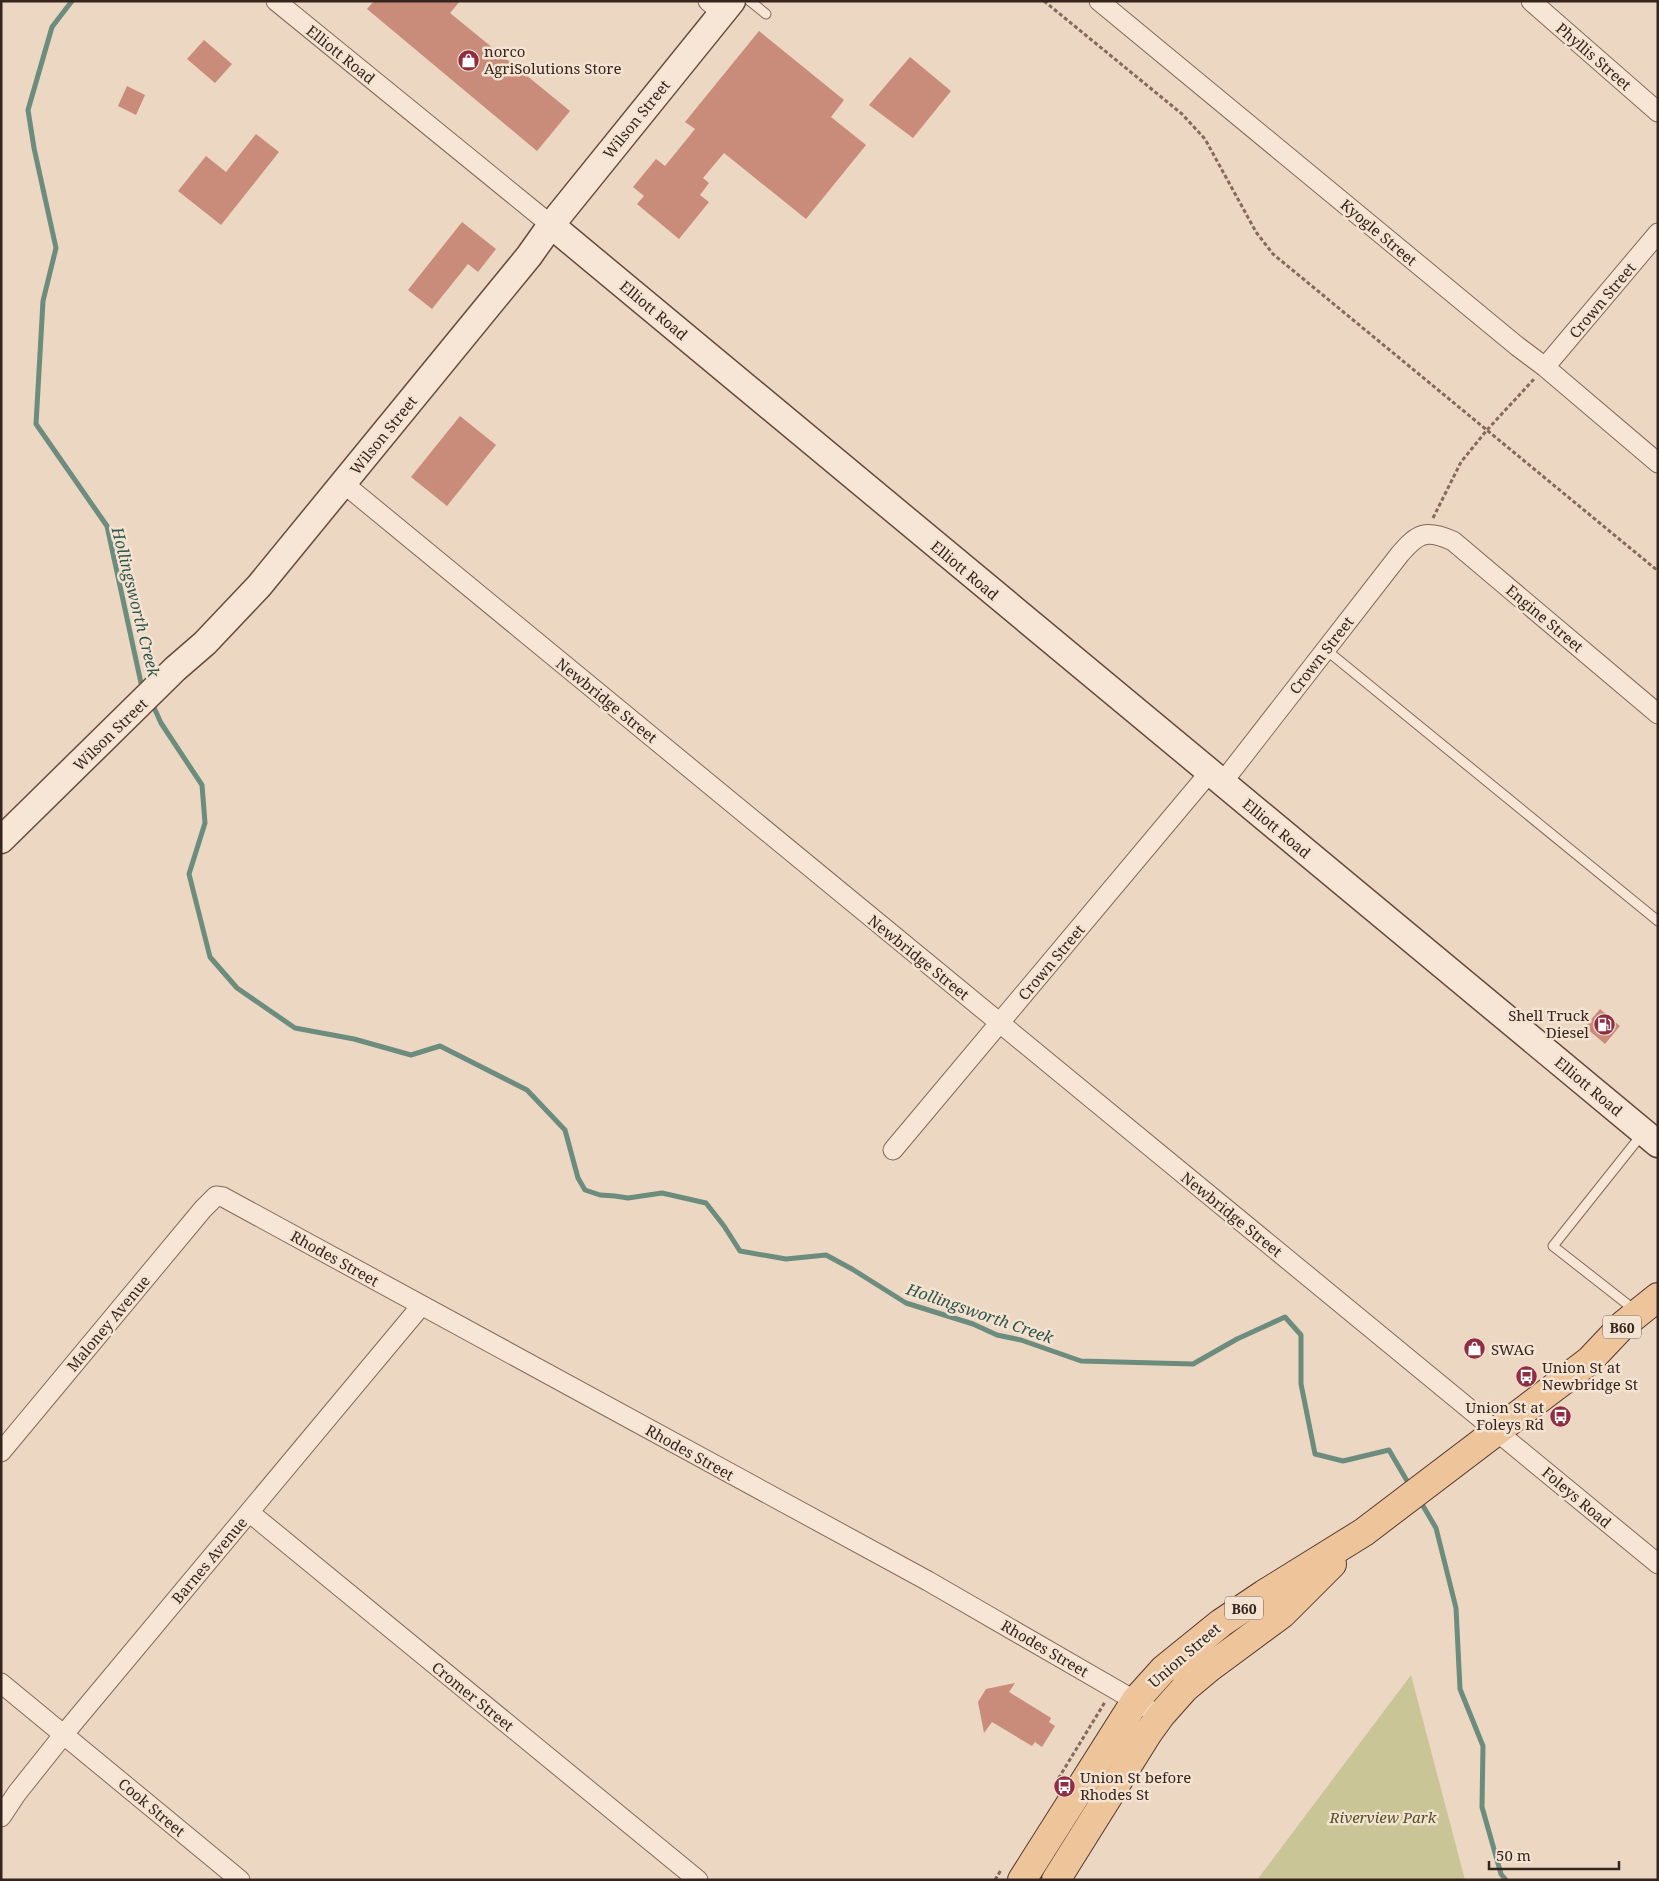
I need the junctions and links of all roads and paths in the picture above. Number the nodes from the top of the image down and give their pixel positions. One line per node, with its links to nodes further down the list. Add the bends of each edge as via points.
1 (276, 1): 9 (street, Elliott Road)
2 (750, 1): 7 (lane)
3 (1044, 1): 12 (path, via 1182,114 1205,139 1256,232 1273,254)
4 (1099, 1): 11 (street, Kyogle Street)
5 (1531, 1): 8 (street, Phyllis Street)
6 (721, 5): 9 (street, Wilson Street)
7 (766, 14)
8 (1658, 112)
9 (551, 225): 14 (street, Wilson Street); 19 (street, Elliott Road)
10 (1658, 232): 11 (street, Crown Street)
11 (1545, 367): 12 (path); 13 (street, Kyogle Street)
12 (1487, 430): 15 (path, via 1461,462); 16 (path)
13 (1658, 463)
14 (343, 483): 20 (street, Wilson Street, via 259,586 205,643); 22 (street, Newbridge Street)
15 (1426, 533): 17 (street, Crown Street, via 1413,539); 18 (street, Engine Street, via 1452,540)
16 (1658, 571)
17 (1325, 649): 19 (street, Crown Street); 21 (lane)
18 (1658, 714)
19 (1215, 778): 22 (street, Crown Street); 23 (street, Elliott Road)
20 (1, 840)
21 (1658, 921)
22 (1000, 1024): 24 (street, Crown Street); 28 (street, Newbridge Street)
23 (1653, 1139): 27 (lane, via 1554,1246)
24 (893, 1150)
25 (216, 1196): 26 (street, Rhodes Street); 29 (street, Maloney Avenue)
26 (421, 1306): 30 (street, Barnes Avenue); 34 (street, Rhodes Street, via 928,1581)
27 (1651, 1311): 28 (main road, Union Street / B60, via 1637,1336 1589,1361)
28 (1496, 1431): 31 (main road, Union Street / B60); 32 (street, Foleys Road)
29 (1, 1452)
30 (249, 1512): 36 (street, Barnes Avenue); 39 (street, Cromer Street)
31 (1364, 1532): 34 (main road, Union Street / B60, via 1221,1623 1163,1670); 35 (main road, Union Street / B60, via 1282,1614 1185,1688)
32 (1658, 1564)
33 (1, 1683): 36 (street)
34 (1136, 1700): 35 (street, Rhodes Street); 40 (main road, Union Street / B60)
35 (1161, 1715): 41 (main road, Union Street / B60)
36 (64, 1734): 37 (street, Barnes Avenue); 38 (street, Cook Street)
37 (1, 1817)
38 (240, 1880)
39 (698, 1880)
40 (1022, 1880)
41 (1056, 1880)

